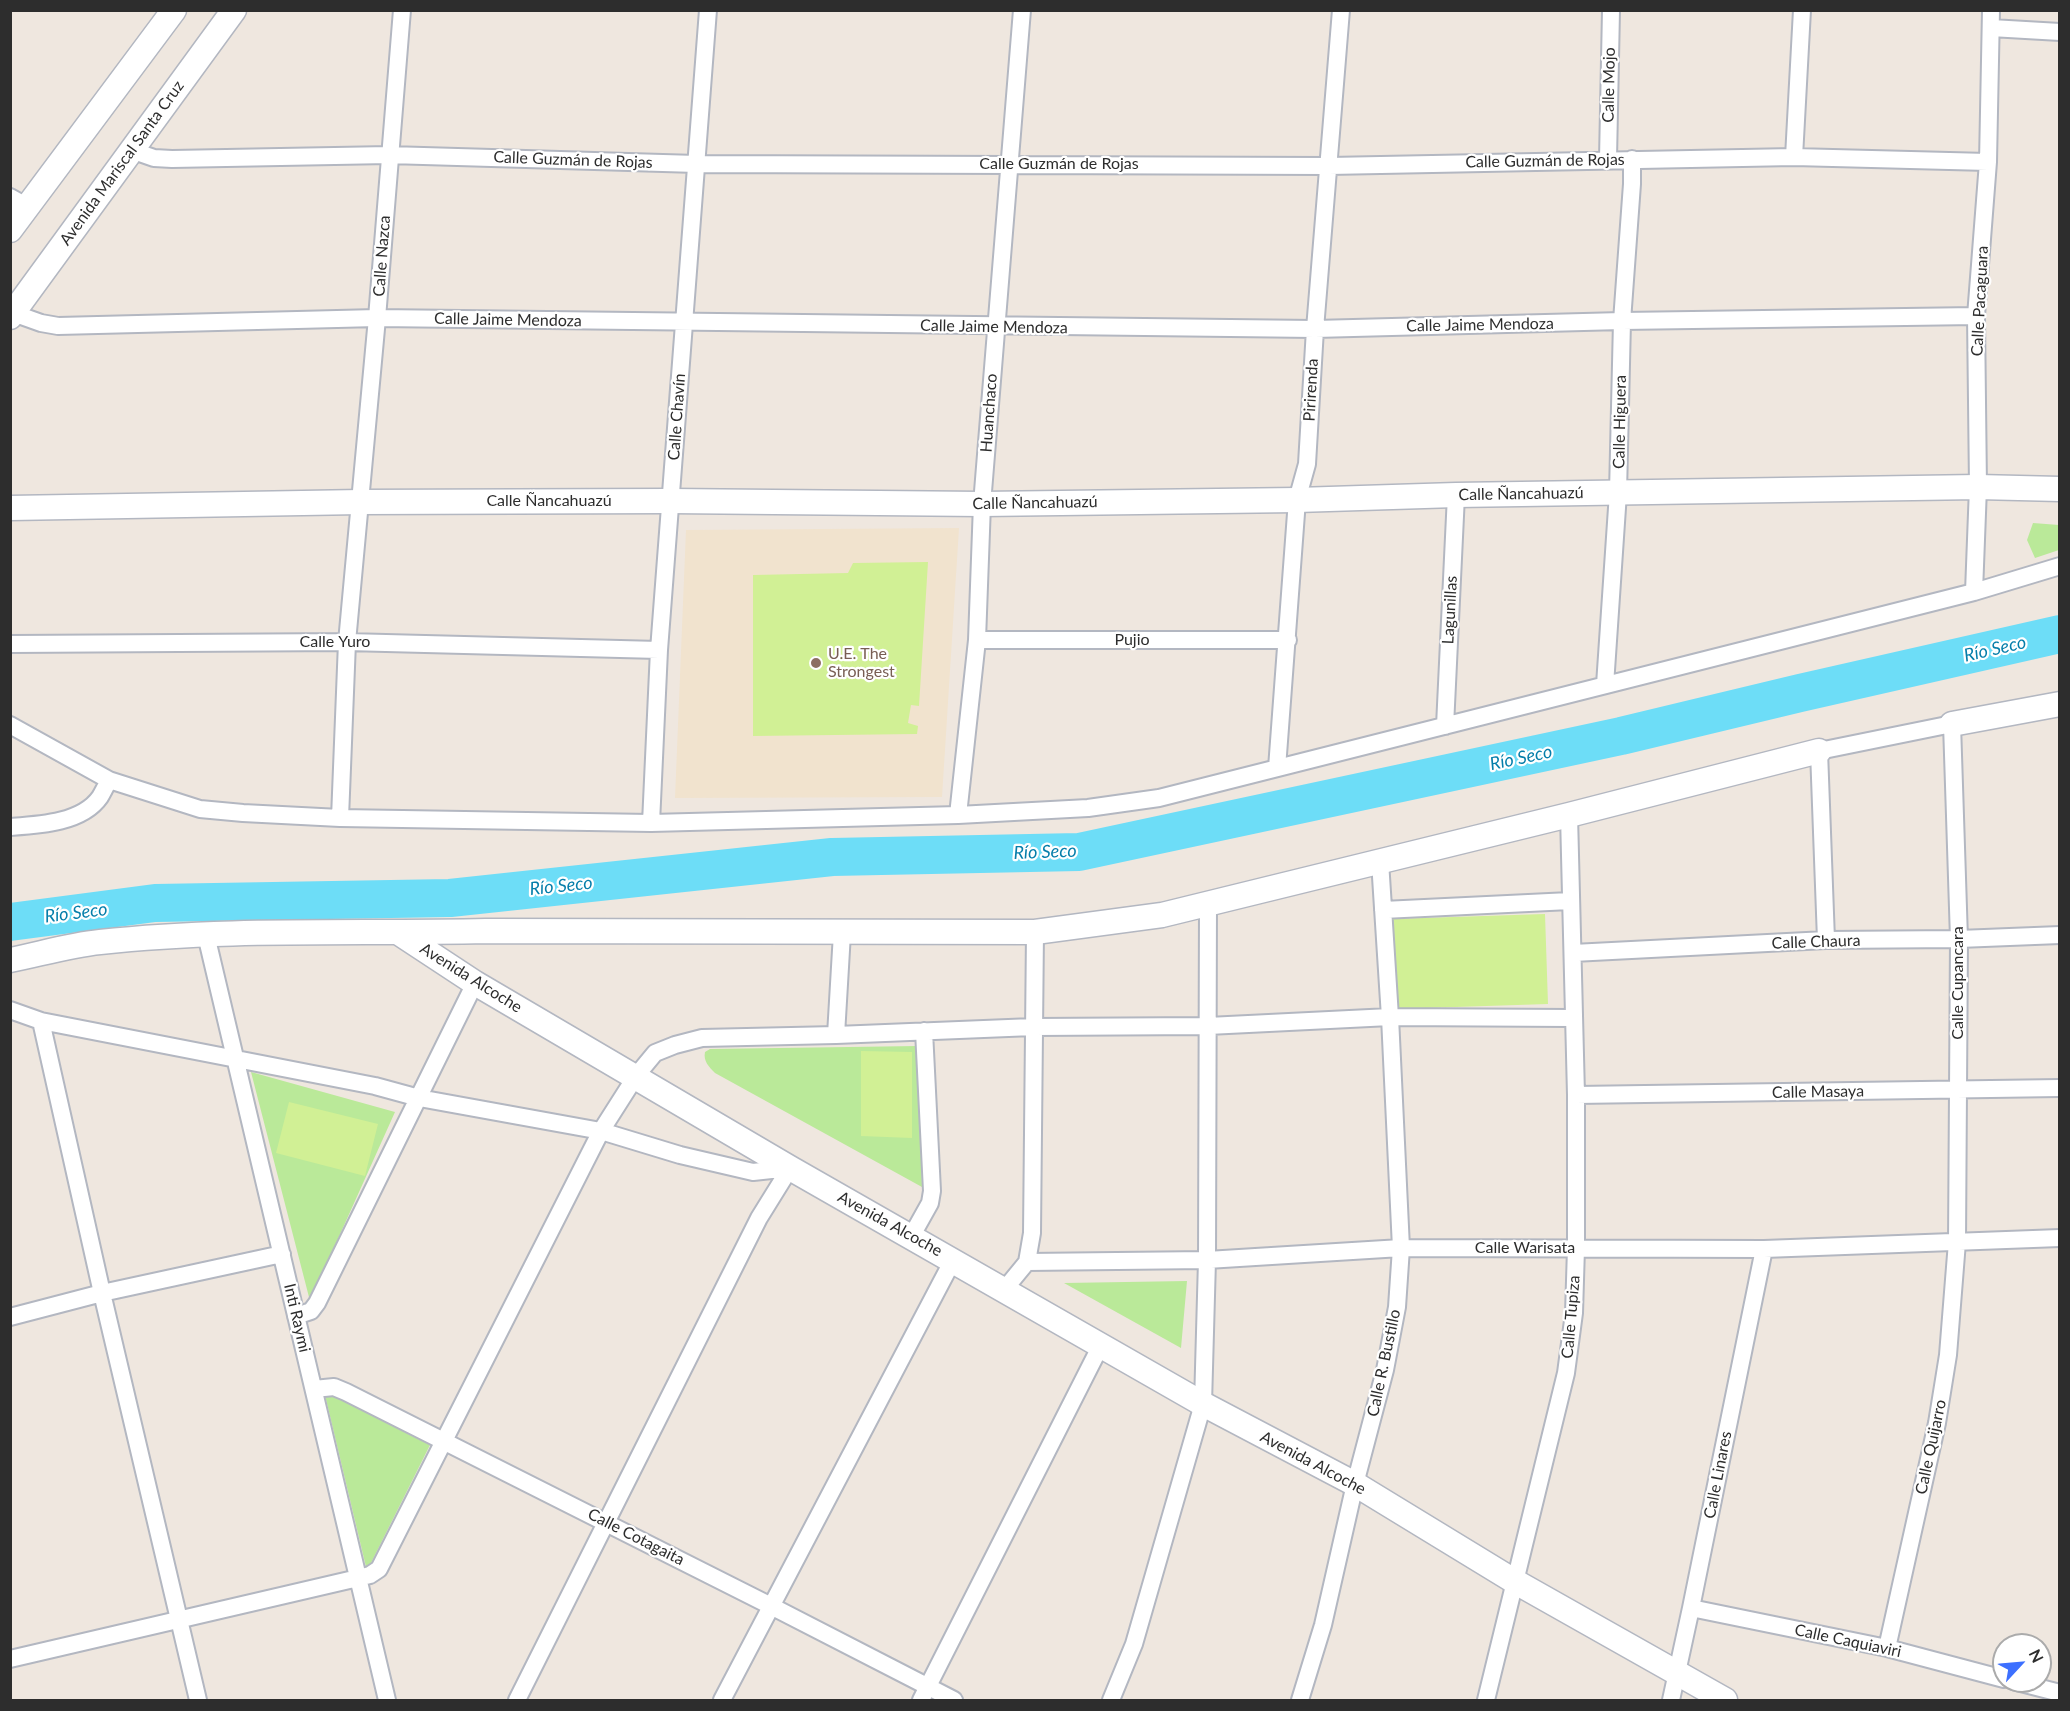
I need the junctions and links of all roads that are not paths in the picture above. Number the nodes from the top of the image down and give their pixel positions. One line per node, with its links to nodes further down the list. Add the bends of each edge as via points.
1 (234, 10): 12 (street, Avenida Mariscal Santa Cruz)
2 (402, 10): 13 (street, Calle Nazca)
3 (708, 10): 18 (street, Calle Chavín)
4 (1022, 10): 19 (street, Huanchaco)
5 (1341, 10): 20 (street, Pirirenda)
6 (1611, 10): 15 (street, Calle Mojo)
7 (1802, 10): 14 (street)
8 (1990, 10): 10 (street, Calle Pacaguara)
9 (172, 11): 21 (street)
10 (1991, 28): 11 (street); 17 (street, Calle Pacaguara)
11 (2060, 32)
12 (131, 150): 13 (street, Calle Guzmán de Rojas, via 172,159); 23 (street, Avenida Mariscal Santa Cruz)
13 (389, 155): 18 (street, Calle Guzmán de Rojas); 25 (street, Calle Nazca)
14 (1794, 157): 16 (street, Calle Guzmán de Rojas); 17 (street, Calle Guzmán de Rojas)
15 (1608, 159): 16 (street, Calle Guzmán de Rojas); 20 (street, Calle Guzmán de Rojas)
16 (1632, 159): 26 (street, Calle Higuera)
17 (1988, 162): 24 (street, Calle Pacaguara)
18 (698, 164): 19 (street, Calle Guzmán de Rojas); 27 (street, Calle Chavín)
19 (1010, 164): 20 (street, Calle Guzmán de Rojas); 28 (street, Huanchaco)
20 (1329, 166): 29 (street, Pirirenda)
21 (19, 202): 22 (street)
22 (10, 231)
23 (12, 315): 25 (street, Calle Jaime Mendoza, via 58,326)
24 (1976, 316): 26 (street, Calle Jaime Mendoza); 30 (street, Calle Pacaguara)
25 (377, 318): 27 (street, Calle Jaime Mendoza); 36 (street, Calle Nazca)
26 (1622, 321): 29 (street, Calle Jaime Mendoza); 32 (street, Calle Higuera)
27 (684, 323): 28 (street, Calle Jaime Mendoza); 35 (street, Calle Chavín)
28 (995, 327): 29 (street, Calle Jaime Mendoza); 37 (street, Huanchaco)
29 (1315, 329): 34 (street, Pirirenda, via 1307,464)
30 (1978, 487): 31 (street, Calle Ñancahuazú); 32 (street, Calle Ñancahuazú); 40 (street, Calle Pacaguara)
31 (2060, 489)
32 (1618, 493): 33 (street, Calle Ñancahuazú); 46 (street, Calle Higuera)
33 (1456, 495): 34 (street, Calle Ñancahuazú); 50 (street, Lagunillas)
34 (1297, 500): 37 (street, Calle Ñancahuazú); 42 (street, Pirirenda)
35 (670, 501): 36 (street, Calle Ñancahuazú); 37 (street, Calle Ñancahuazú); 45 (street, Calle Chavín)
36 (361, 502): 38 (street, Calle Ñancahuazú); 43 (street, Calle Nazca)
37 (982, 504): 41 (street, Huanchaco)
38 (10, 508)
39 (2060, 566): 40 (street)
40 (1974, 592): 46 (street)
41 (977, 640): 42 (street, Pujio); 54 (street, Huanchaco)
42 (1288, 640): 52 (street, Pirirenda)
43 (347, 642): 44 (street, Calle Yuro); 45 (street, Calle Yuro); 56 (street, Calle Nazca)
44 (10, 644)
45 (659, 650): 57 (street, Calle Chavín)
46 (1605, 685): 50 (street)
47 (2060, 704): 48 (street)
48 (1952, 724): 51 (street); 68 (street, Calle Cupancara)
49 (10, 725): 53 (street)
50 (1445, 726): 52 (street)
51 (1819, 751): 55 (street); 69 (street)
52 (1277, 768): 54 (street, via 1159,798 1088,808)
53 (109, 780): 56 (street, via 200,809); 58 (street, via 86,811 59,822)
54 (958, 815): 57 (street)
55 (1569, 816): 59 (street); 60 (street, Calle Tupiza)
56 (340, 818): 57 (street)
57 (651, 824)
58 (10, 827)
59 (1380, 861): 61 (street); 62 (street, Calle R. Bustillo)
60 (1570, 901): 62 (street); 70 (street, Calle Tupiza)
61 (1208, 903): 63 (street, via 1162,915); 77 (street)
62 (1383, 910): 74 (street, Calle R. Bustillo)
63 (1035, 932): 65 (street); 78 (street)
64 (399, 933): 65 (street); 66 (street); 72 (street, Avenida Alcoche)
65 (842, 933): 80 (street)
66 (206, 935): 71 (street, via 98,942); 81 (street, Inti Raymi)
67 (2060, 935): 68 (street, Calle Chaura)
68 (1959, 939): 69 (street, Calle Chaura); 84 (street, Calle Cupancara)
69 (1826, 940): 70 (street, Calle Chaura)
70 (1573, 953): 75 (street, Calle Tupiza)
71 (10, 960)
72 (475, 983): 82 (street, Avenida Alcoche); 86 (street)
73 (10, 1010): 76 (street)
74 (1390, 1017): 75 (street); 77 (street); 92 (street, Calle R. Bustillo)
75 (1572, 1018): 85 (street, Calle Tupiza)
76 (41, 1021): 81 (street); 100 (street)
77 (1208, 1026): 78 (street); 97 (street)
78 (1033, 1027): 79 (street); 98 (street, via 1032,1233)
79 (924, 1031): 80 (street); 89 (street, via 932,1191)
80 (836, 1035): 82 (street, via 702,1038 655,1053)
81 (236, 1059): 86 (street); 95 (street, Inti Raymi)
82 (636, 1076): 87 (street); 88 (street, Avenida Alcoche)
83 (2060, 1088): 84 (street, Calle Masaya)
84 (1957, 1090): 85 (street, Calle Masaya); 91 (street, Calle Cupancara)
85 (1576, 1095): 93 (street, Calle Tupiza)
86 (418, 1098): 87 (street); 101 (street, via 317,1303 311,1311)
87 (602, 1131): 88 (street, via 753,1172); 106 (street)
88 (790, 1168): 89 (street, Avenida Alcoche); 108 (street, via 759,1218)
89 (912, 1237): 96 (street, Avenida Alcoche)
90 (2060, 1238): 91 (street, Calle Warisata)
91 (1957, 1242): 94 (street, Calle Warisata); 114 (street, Calle Quijarro, via 1948,1355 1937,1424)
92 (1401, 1248): 93 (street, Calle Warisata); 97 (street, Calle Warisata); 107 (street, Calle R. Bustillo, via 1397,1307 1385,1370)
93 (1576, 1248): 94 (street, Calle Warisata); 110 (street, Calle Tupiza, via 1574,1313 1566,1374)
94 (1764, 1249): 112 (street, Calle Linares)
95 (282, 1254): 100 (street); 101 (street, Inti Raymi)
96 (953, 1260): 99 (street, Avenida Alcoche); 111 (street)
97 (1207, 1260): 98 (street, Calle Warisata); 105 (street)
98 (1027, 1262): 99 (street)
99 (1004, 1290): 103 (street, Avenida Alcoche)
100 (102, 1293): 102 (street); 113 (street)
101 (296, 1316): 104 (street, Inti Raymi)
102 (10, 1317)
103 (1101, 1345): 105 (street, Avenida Alcoche); 118 (street)
104 (314, 1389): 106 (street, Calle Cotagaita, via 334,1387); 109 (street, Inti Raymi)
105 (1203, 1404): 107 (street, Avenida Alcoche); 124 (street, via 1134,1644)
106 (446, 1441): 108 (street, Calle Cotagaita); 109 (street, via 383,1563 370,1575)
107 (1355, 1484): 110 (street, Avenida Alcoche); 125 (street, Calle R. Bustillo, via 1323,1625)
108 (607, 1523): 111 (street, Calle Cotagaita); 121 (street)
109 (358, 1578): 113 (street); 120 (street, Inti Raymi)
110 (1514, 1581): 116 (street, Avenida Alcoche); 126 (street, Calle Tupiza)
111 (771, 1606): 118 (street, Calle Cotagaita); 122 (street)
112 (1692, 1608): 114 (street, Calle Caquiaviri); 116 (street, Calle Linares)
113 (180, 1621): 115 (street); 119 (street)
114 (1887, 1648): 117 (street, Calle Caquiaviri)
115 (10, 1659)
116 (1677, 1673): 127 (street, Calle Linares); 128 (street, Avenida Alcoche)
117 (1992, 1676)
118 (924, 1694): 123 (street, Calle Cotagaita)
119 (198, 1701)
120 (387, 1701)
121 (517, 1701)
122 (722, 1701)
123 (954, 1701)
124 (1111, 1701)
125 (1300, 1701)
126 (1486, 1701)
127 (1671, 1701)
128 (1725, 1701)

